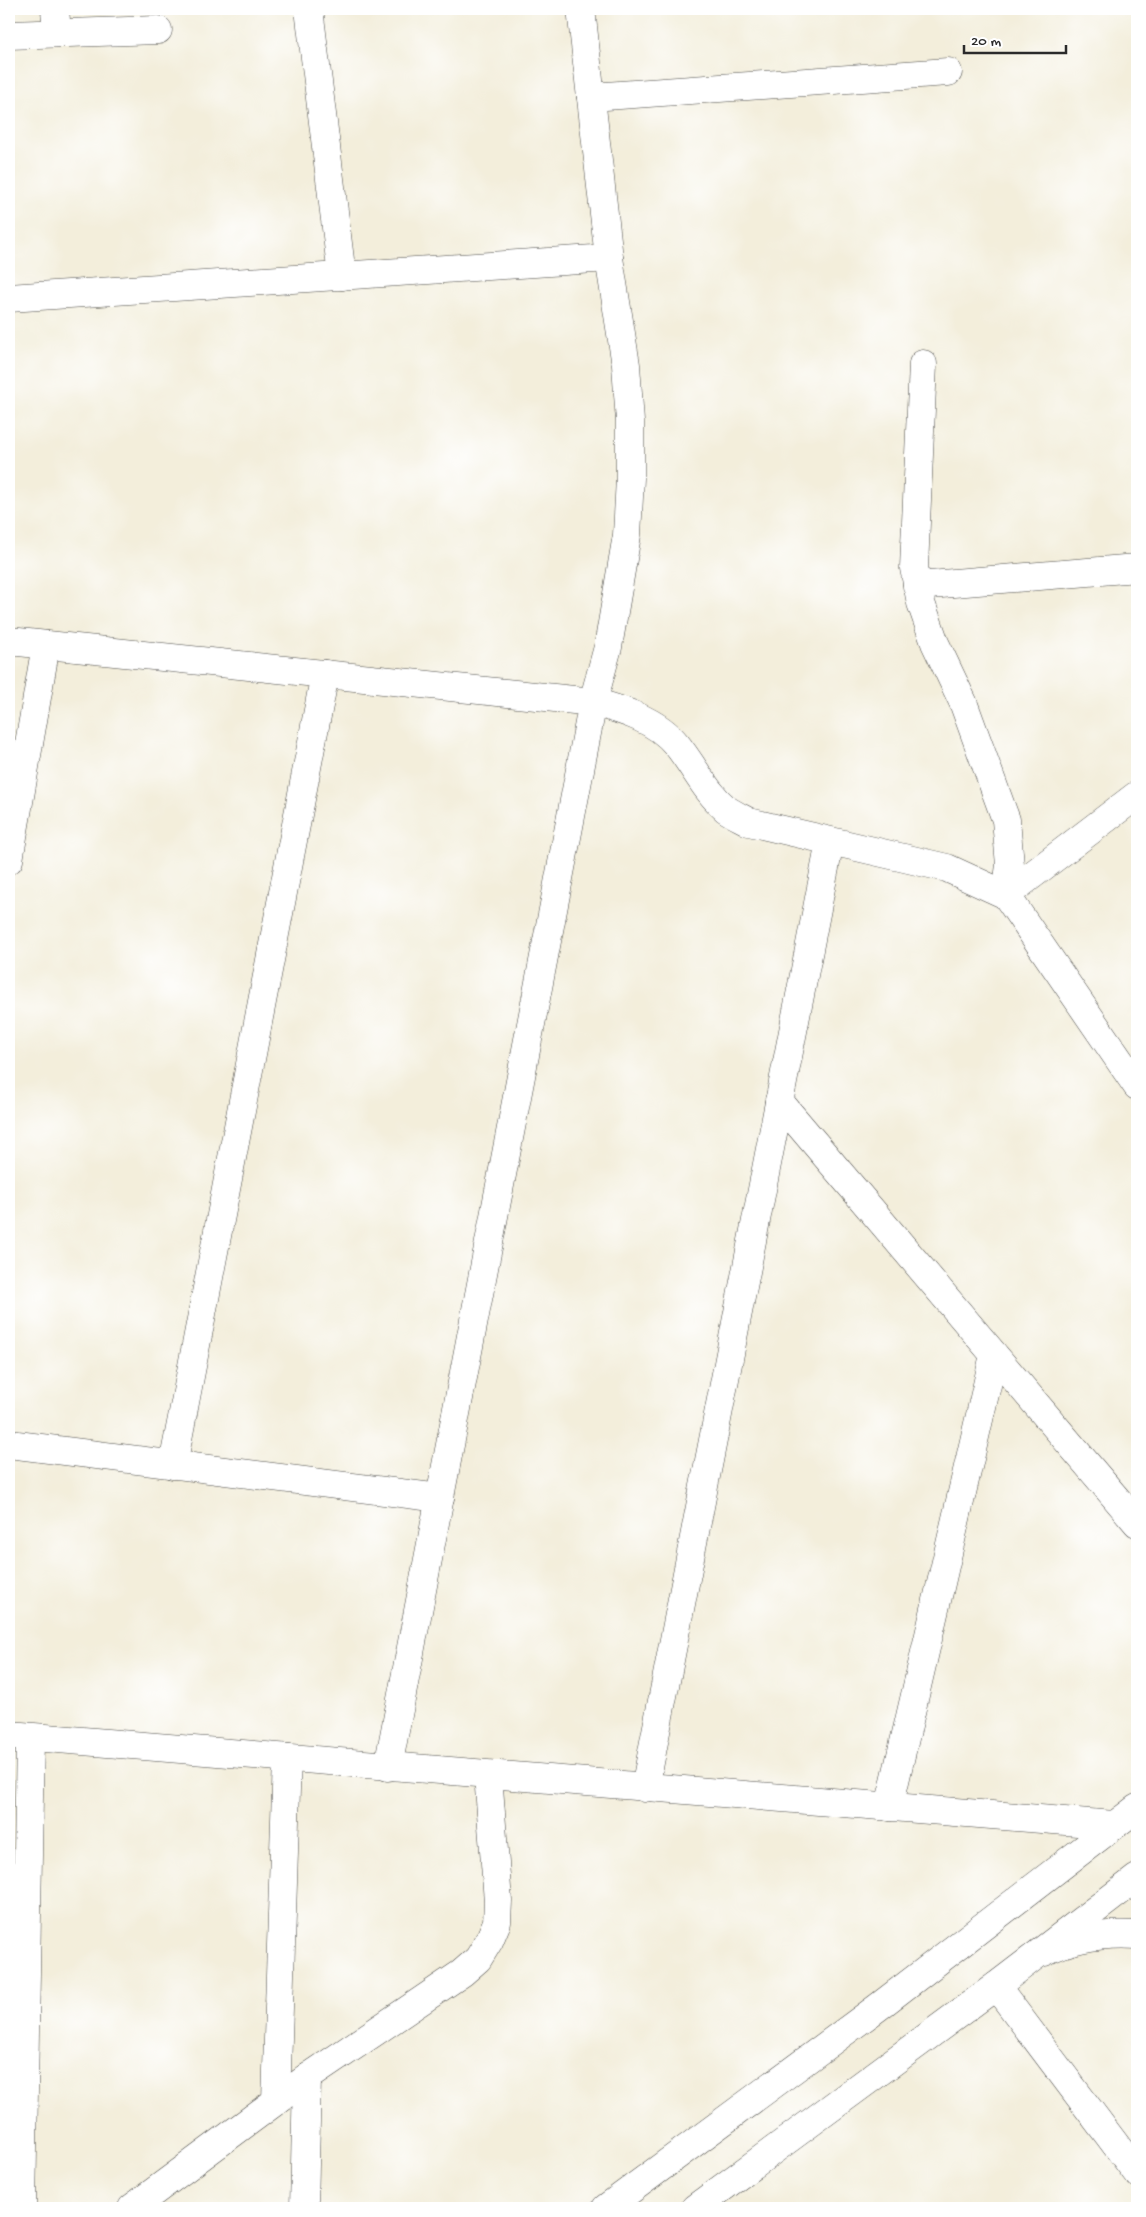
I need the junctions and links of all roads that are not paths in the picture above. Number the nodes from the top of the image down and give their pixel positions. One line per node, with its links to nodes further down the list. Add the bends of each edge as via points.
1 (310, 9): 9 (street)
2 (581, 9): 7 (street)
3 (56, 21): 4 (street); 5 (street)
4 (158, 30)
5 (9, 35)
6 (948, 72): 7 (street)
7 (591, 97): 8 (street)
8 (609, 258): 9 (street); 17 (street, via 626,365 630,478 627,535 619,591)
9 (342, 276): 10 (street)
10 (9, 298)
11 (924, 364): 13 (street, via 915,531)
12 (1137, 568): 13 (street)
13 (917, 586): 21 (street, via 935,643 963,702 1006,820 1010,865)
14 (9, 641): 15 (street)
15 (46, 645): 16 (street); 20 (street)
16 (325, 674): 17 (street); 26 (street)
17 (593, 702): 19 (street, via 624,710 651,724 676,744 709,791 727,809 749,822); 27 (street)
18 (1137, 795): 21 (street)
19 (830, 842): 21 (street, via 947,868); 23 (street)
20 (9, 860)
21 (1006, 895): 22 (street)
22 (1137, 1086)
23 (779, 1102): 24 (street); 33 (street)
24 (994, 1355): 28 (street); 34 (street)
25 (9, 1444): 26 (street)
26 (173, 1465): 27 (street)
27 (440, 1498): 31 (street)
28 (1137, 1523)
29 (20, 1737): 30 (street); 44 (street)
30 (287, 1758): 31 (street); 42 (street)
31 (388, 1767): 32 (street)
32 (488, 1775): 33 (street); 41 (street, via 498,1900 497,1922 490,1942 462,1973)
33 (645, 1788): 34 (street)
34 (889, 1807): 36 (street)
35 (1137, 1808): 36 (street)
36 (1114, 1825): 47 (street, via 877,2008)
37 (1137, 1878): 39 (street)
38 (1137, 1935): 39 (street, via 1096,1935 1059,1944)
39 (1025, 1962): 40 (street)
40 (996, 1986): 43 (street); 48 (street)
41 (307, 2078): 42 (street); 46 (street)
42 (276, 2101): 45 (street)
43 (1137, 2173)
44 (22, 2208)
45 (132, 2208)
46 (304, 2208)
47 (606, 2208)
48 (696, 2208)

